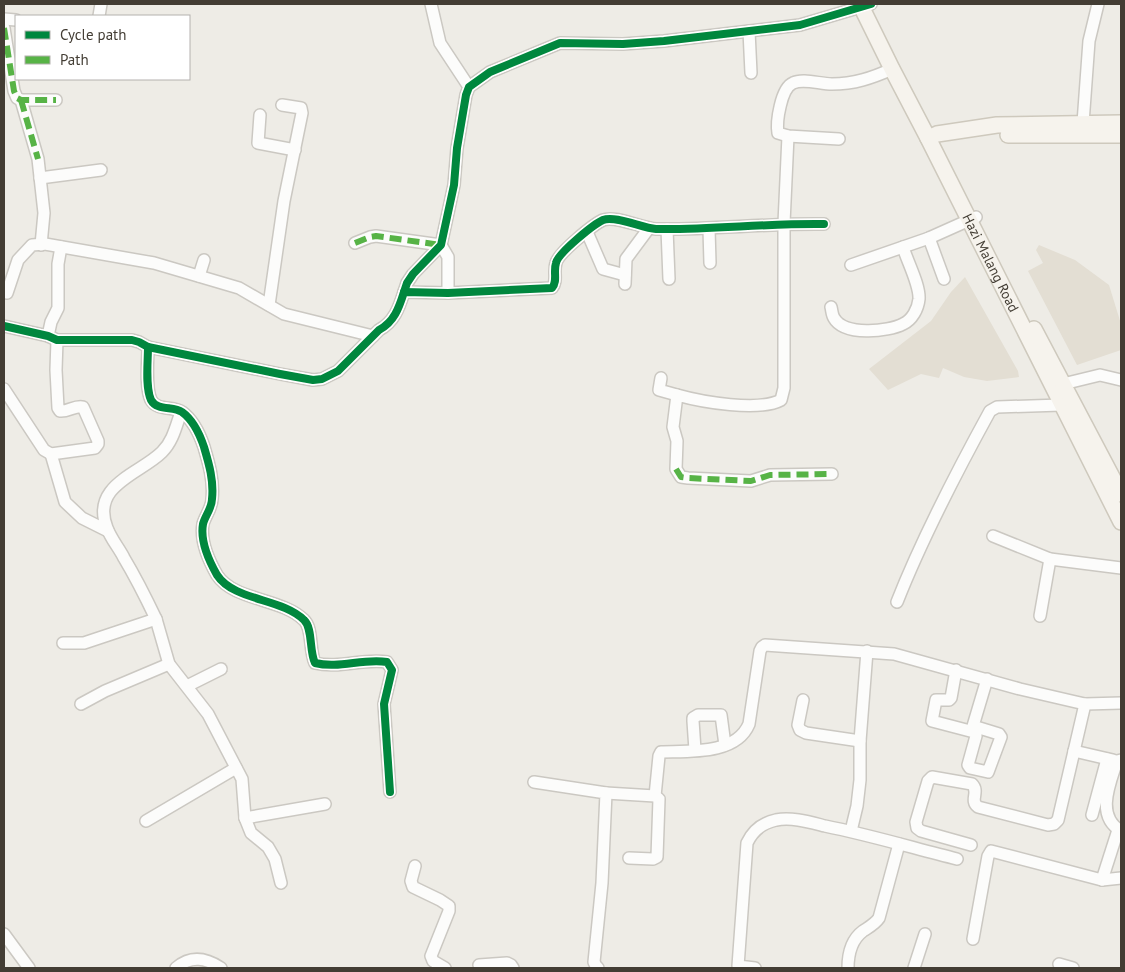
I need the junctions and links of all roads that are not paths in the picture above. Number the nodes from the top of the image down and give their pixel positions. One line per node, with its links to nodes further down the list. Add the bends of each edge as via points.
1 (431, 4): 8 (street, via 440,43)
2 (1098, 4): 13 (street, via 1089,41)
3 (866, 5): 5 (street, via 800,25); 6 (main road, Hazi Malang Road); 18 (main road, Hazi Malang Road)
4 (4, 28): 9 (street, via 14,91)
5 (749, 31): 7 (street); 8 (street, via 632,43 560,43 490,72)
6 (892, 69): 16 (street, via 850,84 794,82 783,94 777,130 778,134); 18 (main road, Hazi Malang Road)
7 (751, 73)
8 (469, 87): 32 (street, via 457,148 454,186)
9 (21, 100): 10 (street); 21 (street, via 38,159)
10 (56, 100)
11 (282, 106): 19 (street, via 302,111)
12 (260, 115): 19 (street, via 258,143)
13 (1083, 123): 14 (main road); 18 (main road, via 997,125)
14 (1121, 123)
15 (1121, 135): 18 (main road, via 997,135)
16 (788, 136): 17 (street); 23 (street)
17 (839, 139)
18 (934, 140): 22 (main road, Hazi Malang Road)
19 (295, 150): 44 (street, via 284,200)
20 (101, 170): 21 (street)
21 (40, 178): 31 (street, via 44,214)
22 (973, 219): 29 (street); 52 (main road, Hazi Malang Road); 55 (main road, Hazi Malang Road)
23 (784, 223): 24 (street); 27 (street); 54 (street, via 784,388 781,400 756,406)
24 (824, 224)
25 (648, 228): 26 (street); 28 (street, via 609,219); 28 (street, via 626,259 625,279 603,269)
26 (667, 229): 27 (street); 39 (street)
27 (709, 229): 36 (street)
28 (587, 232): 42 (street, via 558,257 556,284 552,288)
29 (929, 238): 34 (street); 40 (street)
30 (355, 243): 32 (street, via 376,236)
31 (41, 245): 33 (street); 43 (street, via 32,245 18,260)
32 (441, 245): 41 (street, via 413,274); 42 (street, via 448,257)
33 (61, 247): 38 (street, via 154,263); 48 (street, via 58,308 51,322)
34 (903, 248): 37 (street); 45 (street, via 919,295 918,307 909,321 888,328 854,330 834,320)
35 (204, 260): 38 (street)
36 (710, 263)
37 (851, 265)
38 (199, 276): 44 (street, via 239,288)
39 (669, 279)
40 (944, 279)
41 (404, 292): 42 (street); 47 (street, via 392,320)
42 (448, 292)
43 (7, 293)
44 (269, 305): 47 (street, via 284,314)
45 (831, 307)
46 (4, 326): 48 (street)
47 (373, 336): 49 (street, via 338,371 313,380)
48 (53, 338): 49 (street, via 132,340); 57 (street, via 58,408 63,411 83,407 98,444 95,448)
49 (148, 347): 56 (street, via 151,400 155,405)
50 (1120, 377): 52 (street, via 1100,375)
51 (662, 378): 54 (street, via 659,390)
52 (1063, 384): 55 (main road, Hazi Malang Road)
53 (4, 389): 57 (street, via 44,450)
54 (677, 396): 58 (street, via 673,427 677,441 676,469 682,477 752,481 770,475)
55 (1066, 402): 59 (main road, Hazi Malang Road); 60 (main road, Hazi Malang Road); 65 (street, via 997,407 990,411 945,493)
56 (181, 412): 61 (street, via 170,442 160,454 117,483 106,500 103,514); 86 (street, via 196,428 213,480 212,502 203,525 203,545 218,576 236,591 286,609 304,620 309,628 311,655 315,663 326,666 376,660 387,662 392,670 384,704)
57 (51, 454): 61 (street, via 65,502 82,518)
58 (832, 474)
59 (1121, 494)
60 (1121, 522)
61 (108, 531): 67 (street)
62 (993, 536): 63 (street)
63 (1050, 559): 64 (street); 66 (street)
64 (1121, 568)
65 (897, 602)
66 (1040, 616)
67 (156, 619): 68 (street, via 84,643); 70 (street)
68 (63, 644)
69 (867, 651): 72 (street, via 894,654); 79 (street); 80 (street, via 762,647 749,724 739,737)
70 (169, 664): 74 (street); 77 (street)
71 (221, 669): 74 (street)
72 (956, 670): 73 (street); 73 (street, via 951,698 936,700 932,721 974,729)
73 (987, 679): 78 (street)
74 (187, 686): 84 (street, via 208,714)
75 (802, 700): 79 (street, via 800,730)
76 (1121, 703): 78 (street)
77 (82, 704)
78 (1085, 704): 82 (street)
79 (860, 740): 93 (street, via 857,806)
80 (725, 745): 81 (street); 81 (street, via 721,715 698,715 693,721)
81 (695, 750): 88 (street, via 660,754)
82 (1074, 751): 83 (street); 96 (street, via 1058,820 1054,824 978,807 973,801 976,792 972,784 932,777 928,781 917,828)
83 (1115, 760): 90 (street); 94 (street, via 1105,804 1109,818)
84 (236, 768): 91 (street, via 242,779); 92 (street)
85 (534, 782): 87 (street)
86 (390, 792)
87 (606, 793): 88 (street); 114 (street, via 594,962)
88 (654, 796): 97 (street, via 660,802 657,857)
89 (325, 804): 91 (street)
90 (1092, 815)
91 (245, 818): 102 (street, via 251,833 268,847 275,859)
92 (146, 821)
93 (851, 831): 95 (street); 108 (street, via 790,819 762,825 752,833 747,843)
94 (1120, 831): 101 (street)
95 (898, 844): 98 (street); 116 (street, via 879,918 855,938)
96 (971, 845)
97 (629, 858)
98 (957, 859)
99 (415, 866): 112 (street, via 411,881 413,887 449,906 431,956)
100 (1121, 878): 101 (street)
101 (1102, 880): 105 (street, via 991,851)
102 (281, 883)
103 (4, 934): 109 (street)
104 (925, 934): 117 (street)
105 (973, 939)
106 (1059, 964): 118 (street)
107 (479, 965): 113 (street, via 507,963)
108 (738, 967): 115 (street)
109 (28, 968)
110 (176, 968): 111 (street, via 195,959 209,960)
111 (221, 968)
112 (444, 968)
113 (513, 968)
114 (598, 968)
115 (755, 968)
116 (848, 968)
117 (914, 968)
118 (1073, 968)

